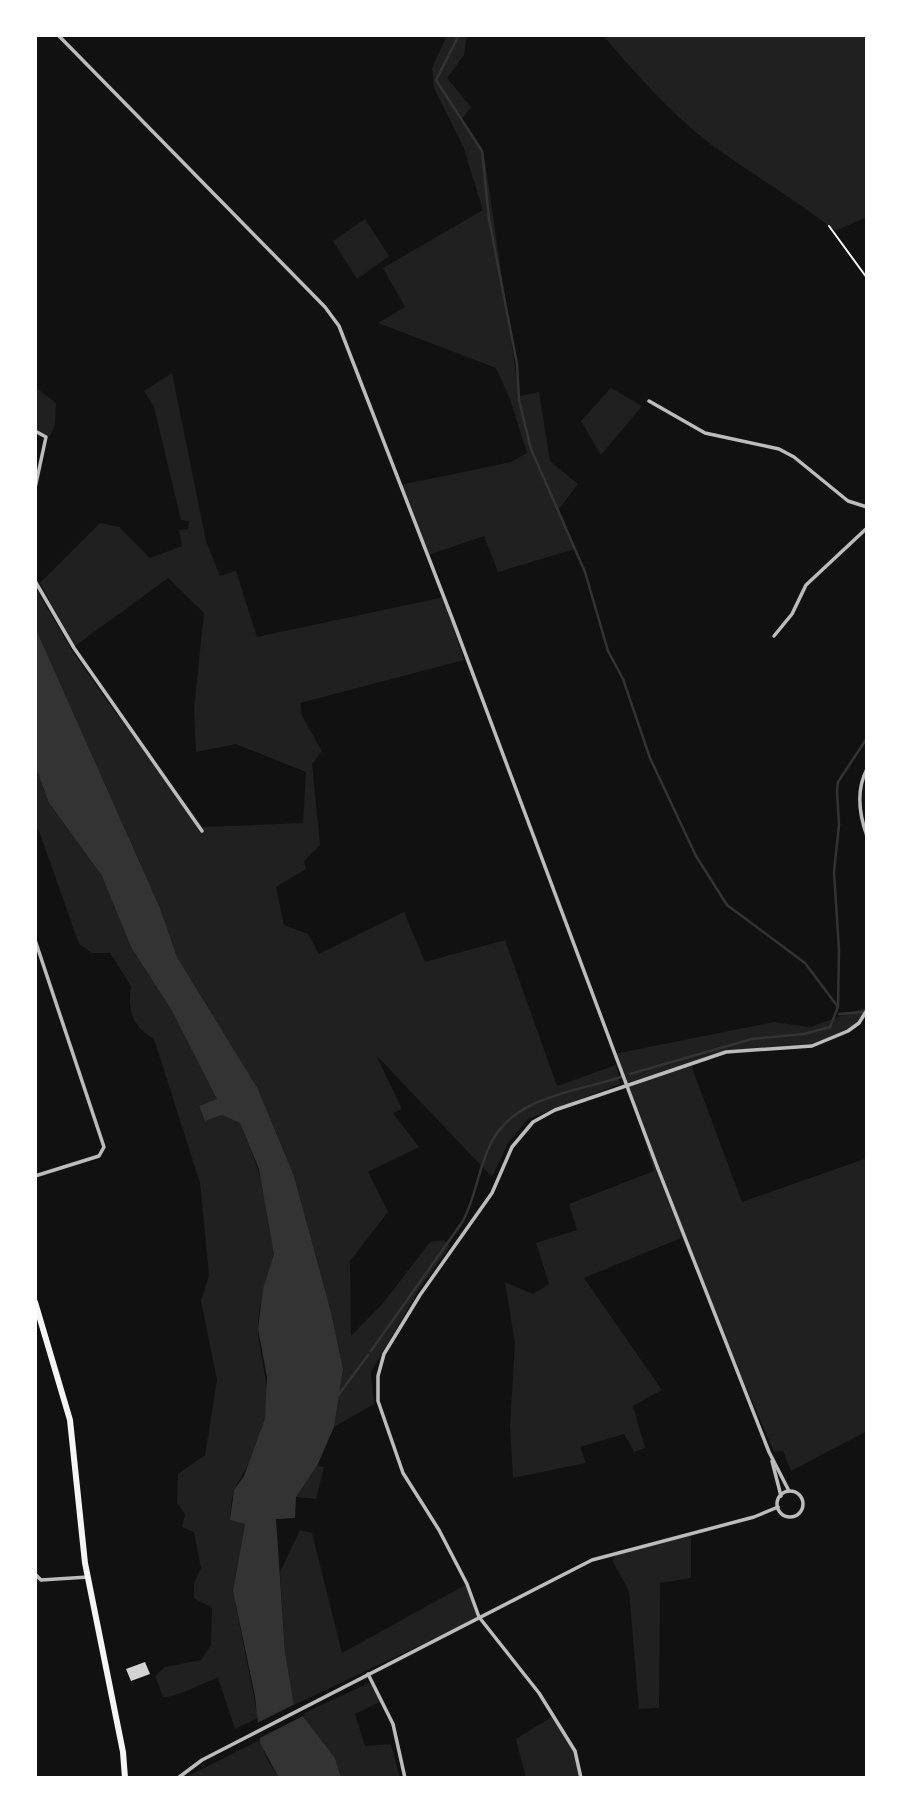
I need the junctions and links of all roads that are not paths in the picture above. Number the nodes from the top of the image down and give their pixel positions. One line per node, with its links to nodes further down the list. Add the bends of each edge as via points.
1 (58, 35): 14 (street, via 325,306 339,326)
2 (649, 401): 5 (street, via 705,433 779,449 848,502)
3 (35, 432): 4 (street, via 46,438)
4 (35, 488)
5 (867, 507)
6 (867, 528): 8 (street, via 806,584 792,614)
7 (35, 581): 10 (street, via 74,648)
8 (774, 636)
9 (867, 769): 11 (street, via 860,782 860,819)
10 (202, 831)
11 (867, 836)
12 (35, 940): 15 (street, via 104,1146 99,1156)
13 (867, 1010): 14 (street, via 848,1031 812,1046 726,1052)
14 (628, 1086): 17 (street); 23 (street, via 533,1122 512,1147 492,1193 420,1295 379,1370 378,1401 403,1473 439,1530)
15 (35, 1176)
16 (35, 1302): 22 (main road, via 70,1420)
17 (769, 1452): 18 (street); 19 (street)
18 (789, 1491): 19 (street); 20 (street, via 800,1496 800,1511 786,1516)
19 (781, 1496): 20 (street)
20 (778, 1507): 23 (street, via 592,1560)
21 (35, 1574): 22 (street, via 41,1580)
22 (88, 1577): 25 (main road)
23 (480, 1617): 24 (street); 28 (street, via 539,1693 575,1751)
24 (368, 1674): 26 (street, via 197,1763); 27 (street, via 393,1724)
25 (125, 1778)
26 (178, 1778)
27 (405, 1778)
28 (581, 1778)

